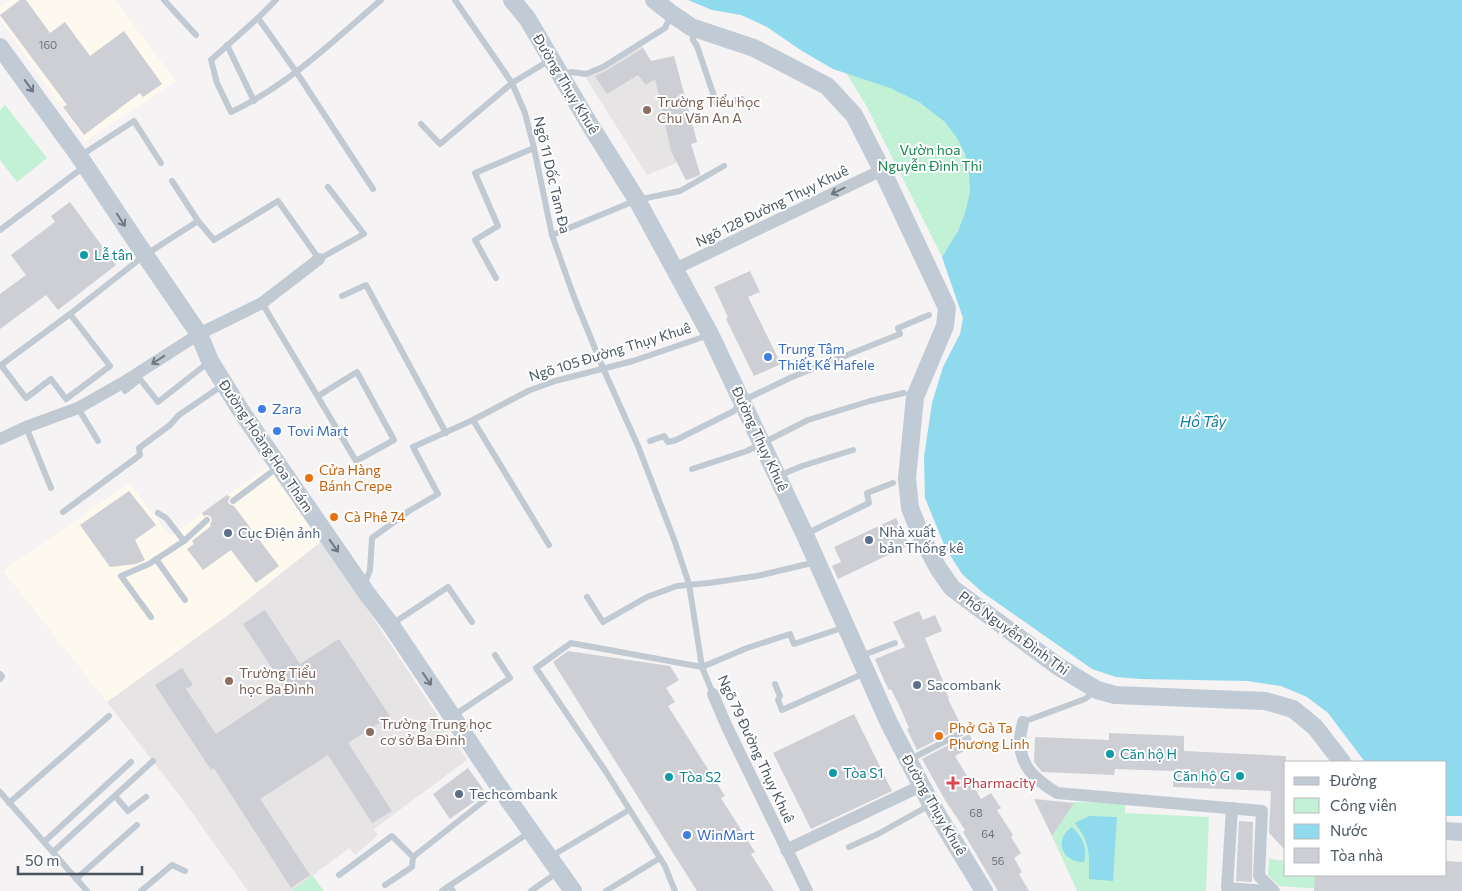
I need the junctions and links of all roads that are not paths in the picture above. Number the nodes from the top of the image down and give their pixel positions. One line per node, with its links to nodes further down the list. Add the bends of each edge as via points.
1 (164, 0): 10 (lane)
2 (276, 0): 8 (lane)
3 (381, 0): 14 (lane)
4 (455, 0): 16 (lane, Ngõ 11 Dốc Tam Đa)
5 (512, 0): 13 (main road, Đường Thụy Khuê, via 527,18)
6 (654, 0): 7 (main road, Phố Nguyễn Đình Thi)
7 (672, 14): 9 (main road, Phố Nguyễn Đình Thi); 15 (lane, via 665,28 603,67 586,74 571,72)
8 (258, 18): 11 (lane); 14 (lane)
9 (692, 27): 17 (lane, via 693,40 717,105); 24 (main road, Phố Nguyễn Đình Thi, via 754,48 827,86 854,115)
10 (196, 35)
11 (227, 45): 18 (lane); 18 (lane, via 211,60 217,83 231,112)
12 (0, 47): 21 (main road, Đường Hoàng Hoa Thám, one-way to 21)
13 (551, 59): 15 (main road, Đường Thụy Khuê); 16 (lane)
14 (297, 73): 18 (lane); 27 (lane)
15 (562, 77): 28 (main road, Đường Thụy Khuê)
16 (512, 83): 19 (lane, via 440,144); 20 (lane, Ngõ 11 Dốc Tam Đa)
17 (742, 99)
18 (254, 101)
19 (421, 124)
20 (534, 148): 31 (lane, Ngõ 11 Dốc Tam Đa); 35 (lane, via 475,173 498,226 475,240)
21 (83, 161): 22 (lane, via 134,122); 30 (lane); 32 (main road, Đường Hoàng Hoa Thám, one-way to 32)
22 (162, 162)
23 (724, 166): 28 (lane, via 680,191)
24 (882, 170): 34 (street, Ngõ 128 Đường Thụy Khuê, one-way to 34); 88 (main road, Phố Nguyễn Đình Thi, via 947,308 945,326 915,397 907,478 910,508 922,538 952,588 1056,665)
25 (172, 181): 29 (lane)
26 (328, 187): 33 (lane, via 364,234)
27 (373, 189)
28 (637, 200): 31 (lane); 34 (main road, Đường Thụy Khuê)
29 (198, 221): 32 (lane); 33 (lane, via 214,240 278,201)
30 (0, 230)
31 (552, 235): 43 (lane, Ngõ 11 Dốc Tam Đa)
32 (145, 256): 38 (lane); 40 (main road, Đường Hoàng Hoa Thám)
33 (319, 259): 37 (street)
34 (675, 269): 41 (main road, Đường Thụy Khuê)
35 (496, 278)
36 (342, 296): 52 (lane, via 366,285)
37 (262, 303): 40 (street); 47 (lane)
38 (70, 314): 38 (lane, via 0,365 26,398 51,379 66,399 110,366)
39 (929, 314): 48 (lane, via 898,328 900,334 792,377)
40 (199, 334): 42 (main road, Đường Hoàng Hoa Thám); 49 (street, one-way to 49)
41 (710, 334): 43 (lane, Ngõ 105 Đường Thụy Khuê); 48 (main road, Đường Thụy Khuê)
42 (210, 361): 44 (main road, Đường Hoàng Hoa Thám); 45 (lane, via 158,402 140,379)
43 (603, 368): 50 (lane, Ngõ 105 Đường Thụy Khuê, via 528,391); 72 (lane, Ngõ 79 Đường Thụy Khuê, via 645,464)
44 (224, 384): 58 (main road, Đường Hoàng Hoa Thám); 64 (lane, via 179,415 139,448 140,454)
45 (124, 391)
46 (904, 393): 56 (lane, via 808,420)
47 (318, 396): 47 (lane, via 356,461 394,440 357,372)
48 (742, 401): 55 (lane, via 734,411 676,440 668,442 664,436); 56 (main road, Đường Thụy Khuê)
49 (78, 408): 51 (street); 54 (lane)
50 (473, 420): 52 (lane, Ngõ 105 Đường Thụy Khuê); 69 (lane)
51 (26, 427): 53 (street); 62 (lane)
52 (446, 433): 73 (lane, Ngõ 105 Đường Thụy Khuê, via 413,448 438,494 372,538 370,570)
53 (0, 438)
54 (98, 441)
55 (650, 441)
56 (762, 443): 59 (lane); 60 (main road, Đường Thụy Khuê)
57 (853, 450): 60 (lane)
58 (279, 466): 63 (lane); 73 (main road, Đường Hoàng Hoa Thám, one-way to 73)
59 (692, 469)
60 (777, 476): 67 (main road, Đường Thụy Khuê)
61 (893, 484): 67 (lane, via 867,493 870,503)
62 (52, 488)
63 (233, 501)
64 (63, 512)
65 (158, 513): 68 (lane)
66 (206, 520): 68 (lane)
67 (805, 535): 71 (main road, Đường Thụy Khuê)
68 (184, 541): 70 (lane)
69 (549, 545)
70 (156, 559): 75 (lane); 76 (lane, via 120,576)
71 (817, 562): 72 (lane, via 757,576); 79 (main road, Đường Thụy Khuê)
72 (689, 584): 74 (lane, via 647,598 603,622); 83 (lane, Ngõ 79 Đường Thụy Khuê)
73 (363, 588): 78 (main road, Đường Hoàng Hoa Thám)
74 (587, 597)
75 (185, 600)
76 (151, 617)
77 (472, 622): 78 (lane, via 448,587)
78 (391, 625): 91 (main road, Đường Hoàng Hoa Thám, one-way to 91)
79 (846, 626): 83 (lane, via 794,644 790,634); 84 (main road, Đường Thụy Khuê)
80 (895, 643): 81 (lane)
81 (866, 654)
82 (495, 655): 91 (lane, via 510,678)
83 (702, 667): 89 (lane, Ngõ 79 Đường Thụy Khuê); 106 (lane, via 571,643 536,668)
84 (866, 672): 87 (lane, via 782,710); 94 (main road, Đường Thụy Khuê)
85 (0, 674): 86 (lane)
86 (0, 678)
87 (776, 684)
88 (1097, 690): 92 (lane, via 1085,699); 96 (main road, Phố Nguyễn Đình Thi, via 1115,695 1265,701 1293,709 1315,727)
89 (713, 694): 113 (street, Ngõ 79 Đường Thụy Khuê)
90 (109, 716): 103 (lane)
91 (452, 716): 99 (main road, Đường Hoàng Hoa Thám)
92 (1024, 722): 105 (street, via 1020,741 1023,762 1038,781 1057,792)
93 (965, 730): 94 (lane)
94 (908, 760): 98 (main road, Đường Thụy Khuê)
95 (153, 761): 101 (lane)
96 (1341, 761)
97 (130, 762): 111 (lane)
98 (921, 786): 104 (main road, Đường Thụy Khuê); 113 (street)
99 (500, 788): 109 (main road, Đường Hoàng Hoa Thám); 115 (lane)
100 (0, 792): 103 (lane)
101 (115, 796): 102 (lane, via 128,811); 114 (lane)
102 (146, 796)
103 (9, 803): 111 (lane)
104 (931, 804): 112 (lane); 123 (main road, Đường Thụy Khuê)
105 (1232, 808): 132 (street, via 1228,888); 133 (street, via 1262,811 1259,876)
106 (629, 810): 116 (lane); 117 (lane)
107 (137, 825): 120 (lane)
108 (1447, 831): 110 (main road)
109 (531, 832): 117 (main road, Đường Hoàng Hoa Thám); 122 (lane)
110 (1462, 832)
111 (44, 842): 114 (lane)
112 (849, 847)
113 (786, 850): 131 (street, Ngõ 79 Đường Thụy Khuê)
114 (53, 852): 120 (lane)
115 (413, 857): 119 (lane, via 392,836); 121 (lane, via 412,867)
116 (660, 858): 129 (lane); 130 (lane)
117 (554, 865): 127 (lane); 128 (main road, Đường Hoàng Hoa Thám)
118 (185, 871): 125 (lane, via 172,865)
119 (339, 875)
120 (76, 879): 124 (lane)
121 (385, 885)
122 (451, 889): 126 (lane)
123 (981, 890)
124 (87, 891)
125 (142, 891)
126 (442, 891)
127 (532, 891)
128 (573, 891)
129 (606, 891)
130 (675, 891)
131 (807, 891)
132 (1266, 891)
133 (1274, 891)

